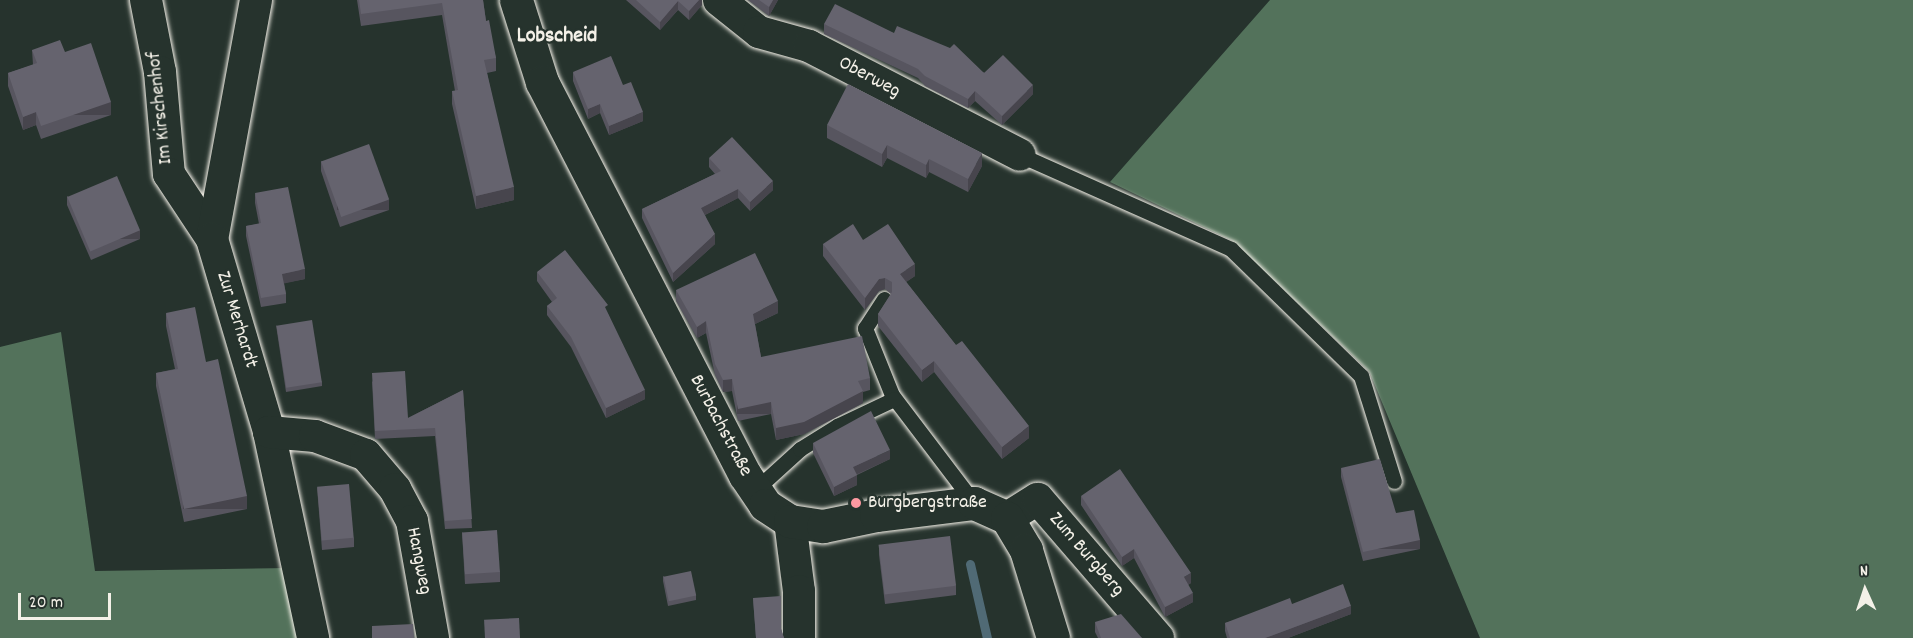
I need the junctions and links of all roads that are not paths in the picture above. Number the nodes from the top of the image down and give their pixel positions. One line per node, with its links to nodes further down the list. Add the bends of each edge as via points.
1 (146, 0): 6 (street, Im Kirschenhof, via 160,72 169,174)
2 (256, 0): 6 (street, Zur Merhardt)
3 (516, 0): 11 (street, Burbachstraße, via 542,82)
4 (719, 0): 5 (street, Oberweg, via 759,32 809,46)
5 (1020, 156): 10 (lane, via 1231,249 1361,376)
6 (212, 240): 9 (street, Zur Merhardt)
7 (884, 299): 8 (lane, via 865,328)
8 (894, 399): 11 (lane, via 800,449); 12 (lane)
9 (269, 432): 15 (street, Zur Merhardt); 16 (street, Hangweg, via 315,436 366,455 395,489 412,521)
10 (1394, 481)
11 (755, 490): 14 (street, Burbachstraße, via 765,505)
12 (974, 503): 13 (street); 14 (street, Burbachstraße, via 823,526)
13 (1007, 518): 18 (street, via 1026,550); 19 (street, Zum Burgberg, via 1038,500)
14 (790, 521): 17 (street, via 799,591)
15 (313, 638)
16 (433, 638)
17 (799, 638)
18 (1053, 638)
19 (1158, 638)

